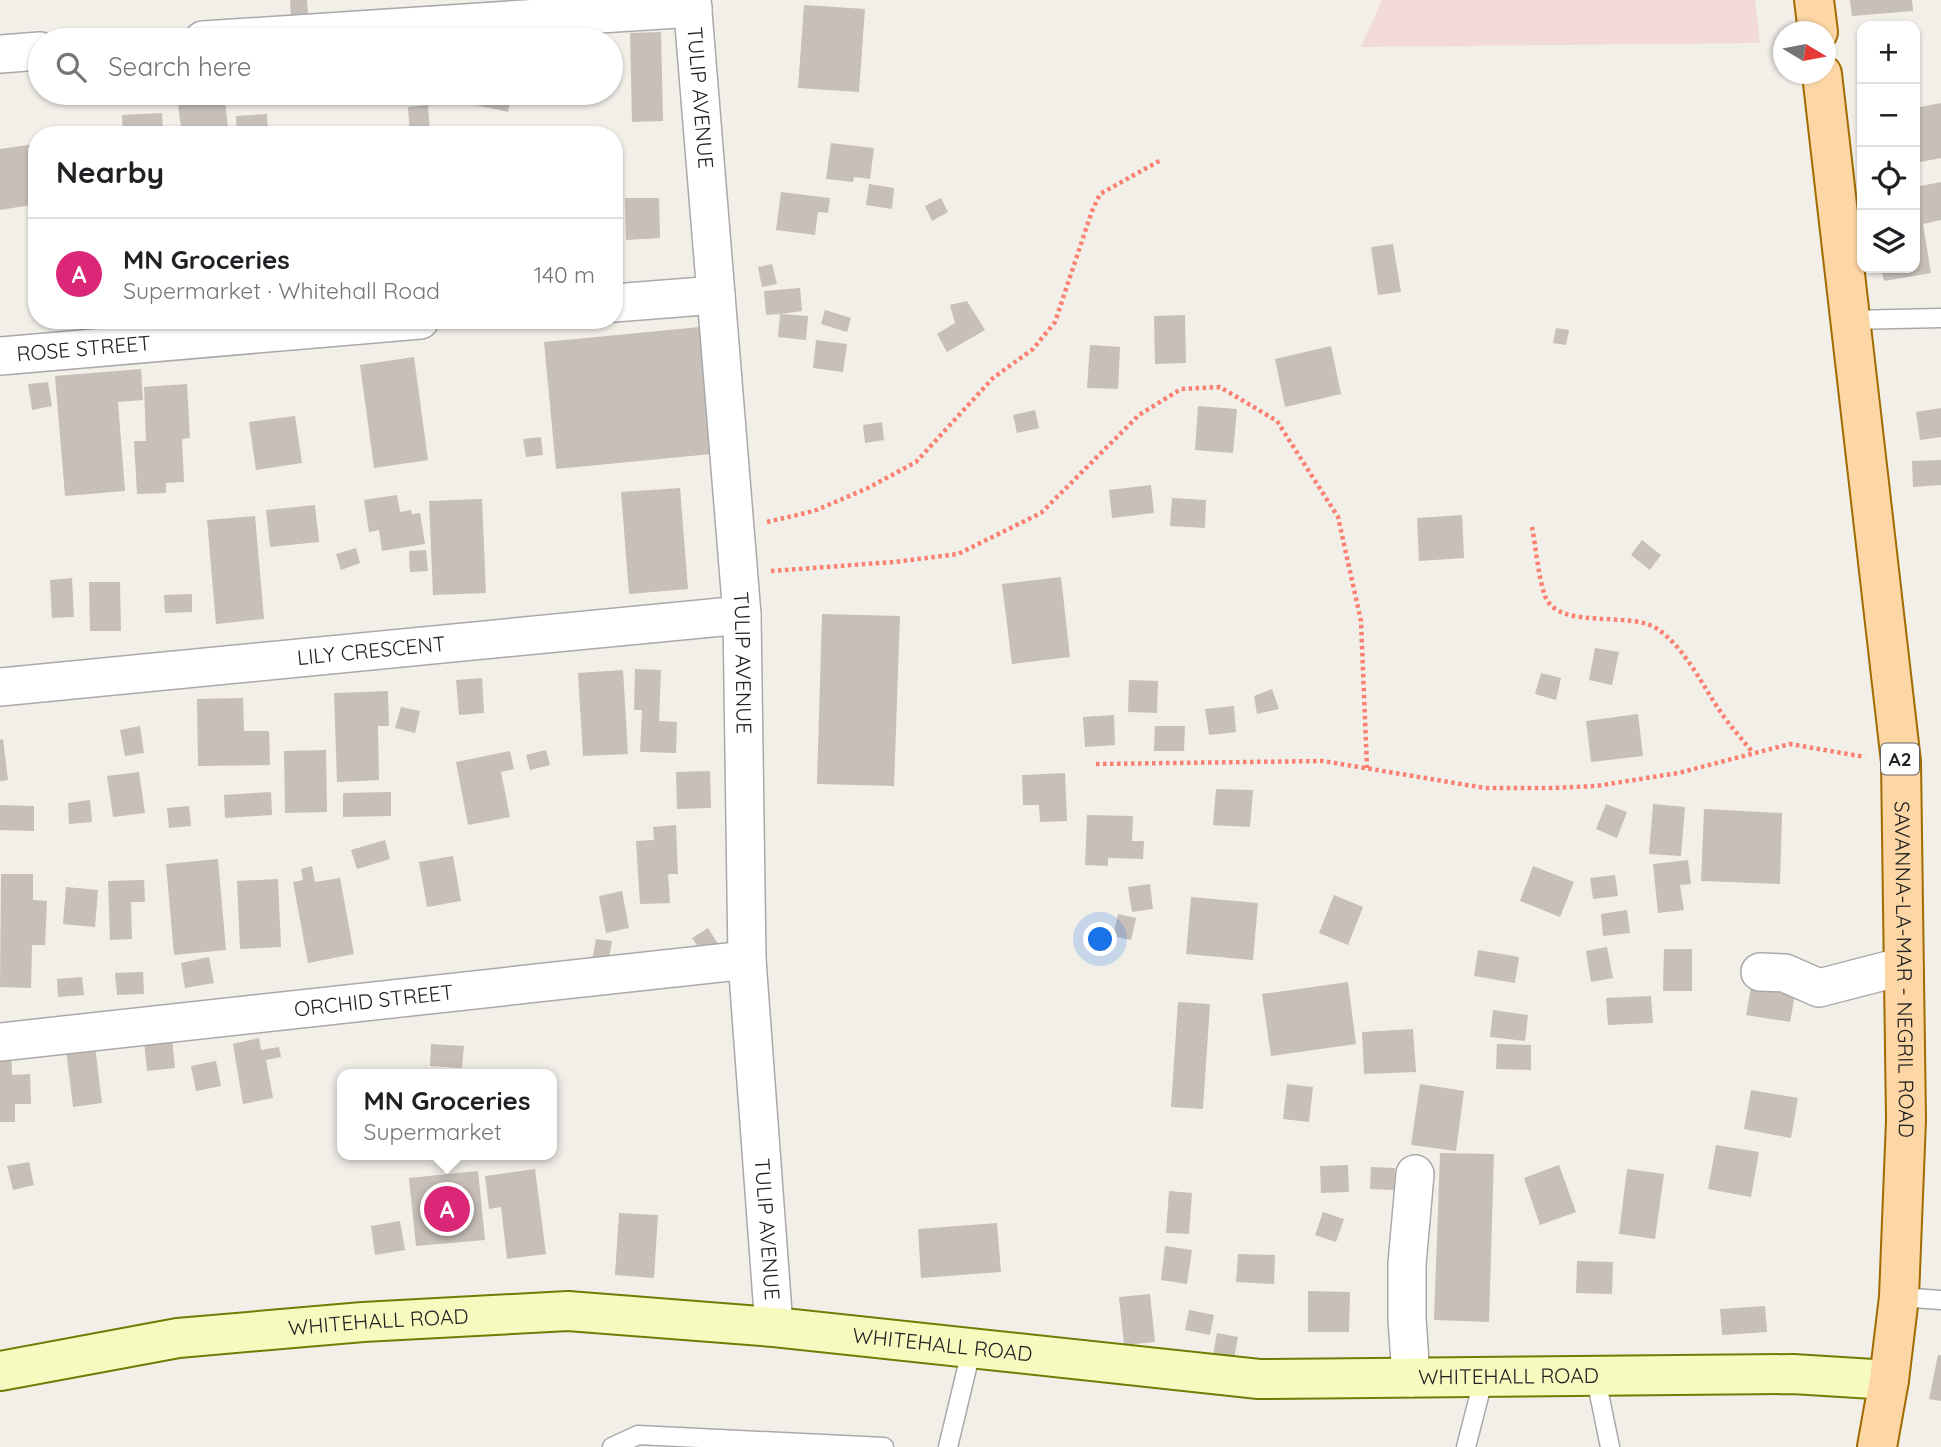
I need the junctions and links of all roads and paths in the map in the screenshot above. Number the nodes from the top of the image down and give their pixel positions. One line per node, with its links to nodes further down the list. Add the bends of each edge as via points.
1 (1814, 0): 3 (main road)
2 (692, 4): 4 (street); 9 (street, TULIP AVENUE)
3 (1817, 21)
4 (366, 28)
5 (28, 52): 6 (street)
6 (0, 54)
7 (1823, 84): 12 (main road, SAVANNA-LA-MAR - NEGRIL ROAD / A2)
8 (1161, 160): 16 (path, via 1100,194 1055,322 1033,349 993,379 916,462 814,511)
9 (716, 295): 10 (street); 16 (street, TULIP AVENUE)
10 (623, 302)
11 (1941, 318): 12 (lane)
12 (1850, 320): 21 (main road, SAVANNA-LA-MAR - NEGRIL ROAD / A2)
13 (315, 329): 14 (street, ROSE STREET)
14 (0, 356)
15 (1532, 527): 20 (path, via 1545,598 1561,612 1581,618 1624,619 1656,627 1676,644)
16 (736, 530): 17 (street, TULIP AVENUE)
17 (738, 573): 18 (street, TULIP AVENUE); 23 (path, via 958,554 1041,513 1139,415 1181,389 1220,387 1277,421 1338,517 1361,621)
18 (742, 615): 19 (street, LILY CRESCENT); 24 (street, TULIP AVENUE)
19 (0, 687)
20 (1754, 753): 21 (path, via 1790,744); 23 (path, via 1678,774 1552,789 1485,788)
21 (1901, 762): 25 (main road, SAVANNA-LA-MAR - NEGRIL ROAD / A2)
22 (1096, 764): 23 (path, via 1323,761)
23 (1367, 768)
24 (747, 960): 27 (street, ORCHID STREET); 31 (street, TULIP AVENUE)
25 (1904, 965): 26 (street, via 1819,988 1785,973); 29 (main road, SAVANNA-LA-MAR - NEGRIL ROAD / A2, via 1906,1120)
26 (1760, 972)
27 (0, 1042)
28 (1415, 1174): 36 (street, via 1407,1264)
29 (1899, 1297): 30 (lane); 37 (main road, SAVANNA-LA-MAR - NEGRIL ROAD / A2)
30 (1941, 1300)
31 (774, 1327): 32 (main road, WHITEHALL ROAD); 33 (main road, WHITEHALL ROAD, via 568,1311 363,1322 178,1338)
32 (972, 1347): 36 (main road, WHITEHALL ROAD, via 1259,1379); 41 (lane)
33 (0, 1371)
34 (1595, 1374): 35 (main road, WHITEHALL ROAD); 37 (main road, WHITEHALL ROAD, via 1793,1374); 43 (lane)
35 (1483, 1377): 36 (main road, WHITEHALL ROAD); 42 (lane)
36 (1411, 1378)
37 (1889, 1380): 44 (main road, SAVANNA-LA-MAR - NEGRIL ROAD / A2)
38 (848, 1446): 39 (lane, via 638,1435); 40 (lane)
39 (612, 1447)
40 (884, 1447)
41 (948, 1447)
42 (1466, 1447)
43 (1610, 1447)
44 (1877, 1447)

